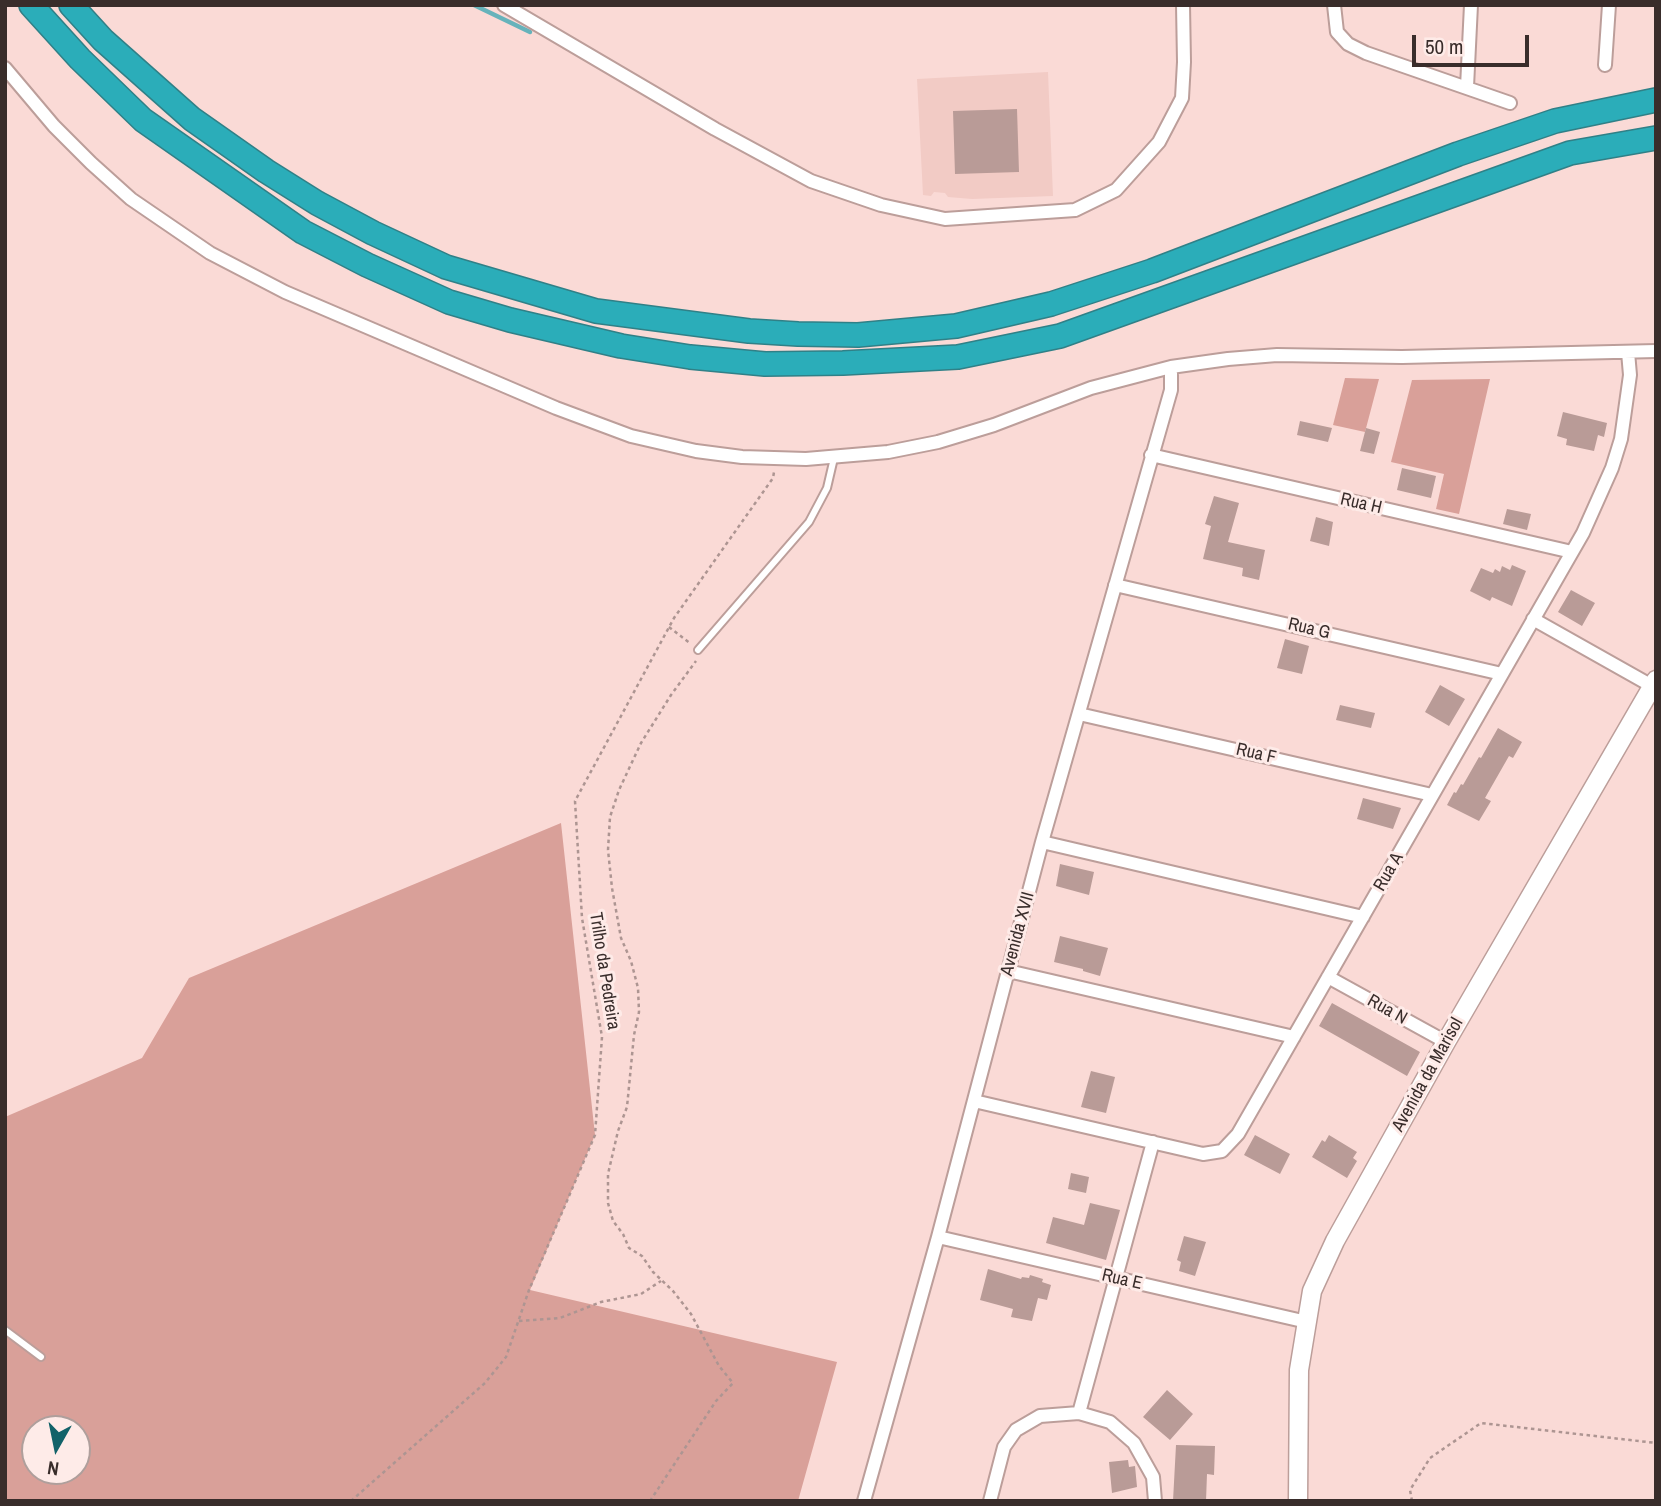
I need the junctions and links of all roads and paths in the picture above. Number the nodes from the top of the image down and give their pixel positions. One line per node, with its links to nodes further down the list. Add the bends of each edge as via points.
1 (31, 5): 13 (highway, via 143,120 303,232 449,302 621,346 690,357 765,363 958,357 1060,336 1570,153)
2 (71, 5): 11 (highway, via 103,40 192,119 266,172 373,233 446,267 596,311 798,334 858,335 956,326 1051,304 1152,271 1470,149 1555,121)
3 (505, 5): 4 (street, via 811,181 881,205 945,219 1075,210 1116,190 1159,142 1182,98)
4 (1183, 5)
5 (1334, 5): 10 (street, via 1338,32 1348,44)
6 (1471, 5): 10 (street)
7 (1609, 5): 8 (street)
8 (1605, 65)
9 (5, 68): 19 (street, via 54,126 131,199 210,253 253,276 602,426 696,451)
10 (1467, 87): 12 (street)
11 (1656, 100)
12 (1510, 103)
13 (1656, 138)
14 (1656, 351): 15 (street)
15 (1628, 352): 16 (street, via 1277,355); 20 (street, Rua A, via 1630,374 1621,439)
16 (1171, 368): 17 (street, Avenida XVII, via 1171,390); 18 (street, via 1091,388 938,442)
17 (1151, 455): 20 (street, Rua H); 21 (street, Avenida XVII)
18 (834, 458): 19 (street); 24 (lane, via 827,488 809,522)
19 (776, 459): 23 (path, Trilho da Pedreira, via 773,478)
20 (1572, 552): 22 (street, Rua A)
21 (1115, 585): 25 (street, Rua G); 27 (street, Avenida XVII)
22 (1533, 619): 25 (street, Rua A); 26 (street)
23 (669, 627): 24 (path); 40 (path, Trilho da Pedreira, via 575,801 582,918 602,1037 595,1135)
24 (698, 650): 39 (path, via 695,665 641,743 619,790 610,817 608,850 621,938 638,988 639,1012 628,1107 608,1174 608,1203 629,1248)
25 (1502, 674): 28 (street, Rua A)
26 (1654, 683): 34 (street, Avenida da Marisol)
27 (1079, 714): 28 (street, Rua F); 29 (street, Avenida XVII)
28 (1433, 795): 30 (street, Rua A)
29 (1042, 842): 30 (street); 31 (street, Avenida XVII)
30 (1363, 916): 32 (street, Rua A)
31 (1008, 971): 33 (street); 35 (street, Avenida XVII)
32 (1328, 977): 33 (street, Rua A); 34 (street, Rua N)
33 (1294, 1037): 36 (street, Rua A, via 1238,1135 1222,1151 1203,1154)
34 (1446, 1042): 41 (street, Avenida da Marisol, via 1335,1241 1312,1291)
35 (974, 1101): 36 (street, Rua A); 37 (street, Avenida XVII)
36 (1153, 1142): 38 (street)
37 (938, 1237): 38 (street, Rua E); 48 (street, Avenida XVII)
38 (1116, 1278): 41 (street, Rua E); 44 (street)
39 (662, 1280): 40 (path, via 641,1294 601,1302 560,1318); 47 (path, via 691,1314 733,1383 716,1401)
40 (519, 1321): 46 (path, Trilho da Pedreira, via 506,1357 485,1383)
41 (1307, 1322): 51 (street, Avenida da Marisol, via 1298,1370)
42 (5, 1330): 43 (lane)
43 (41, 1357)
44 (1079, 1413): 49 (street, via 1040,1416 1016,1430 1004,1447); 50 (street, via 1110,1422 1134,1443 1153,1477)
45 (1656, 1443): 52 (path, via 1481,1423 1430,1458 1410,1490)
46 (351, 1501)
47 (650, 1501)
48 (864, 1501)
49 (990, 1501)
50 (1155, 1501)
51 (1297, 1501)
52 (1412, 1501)

